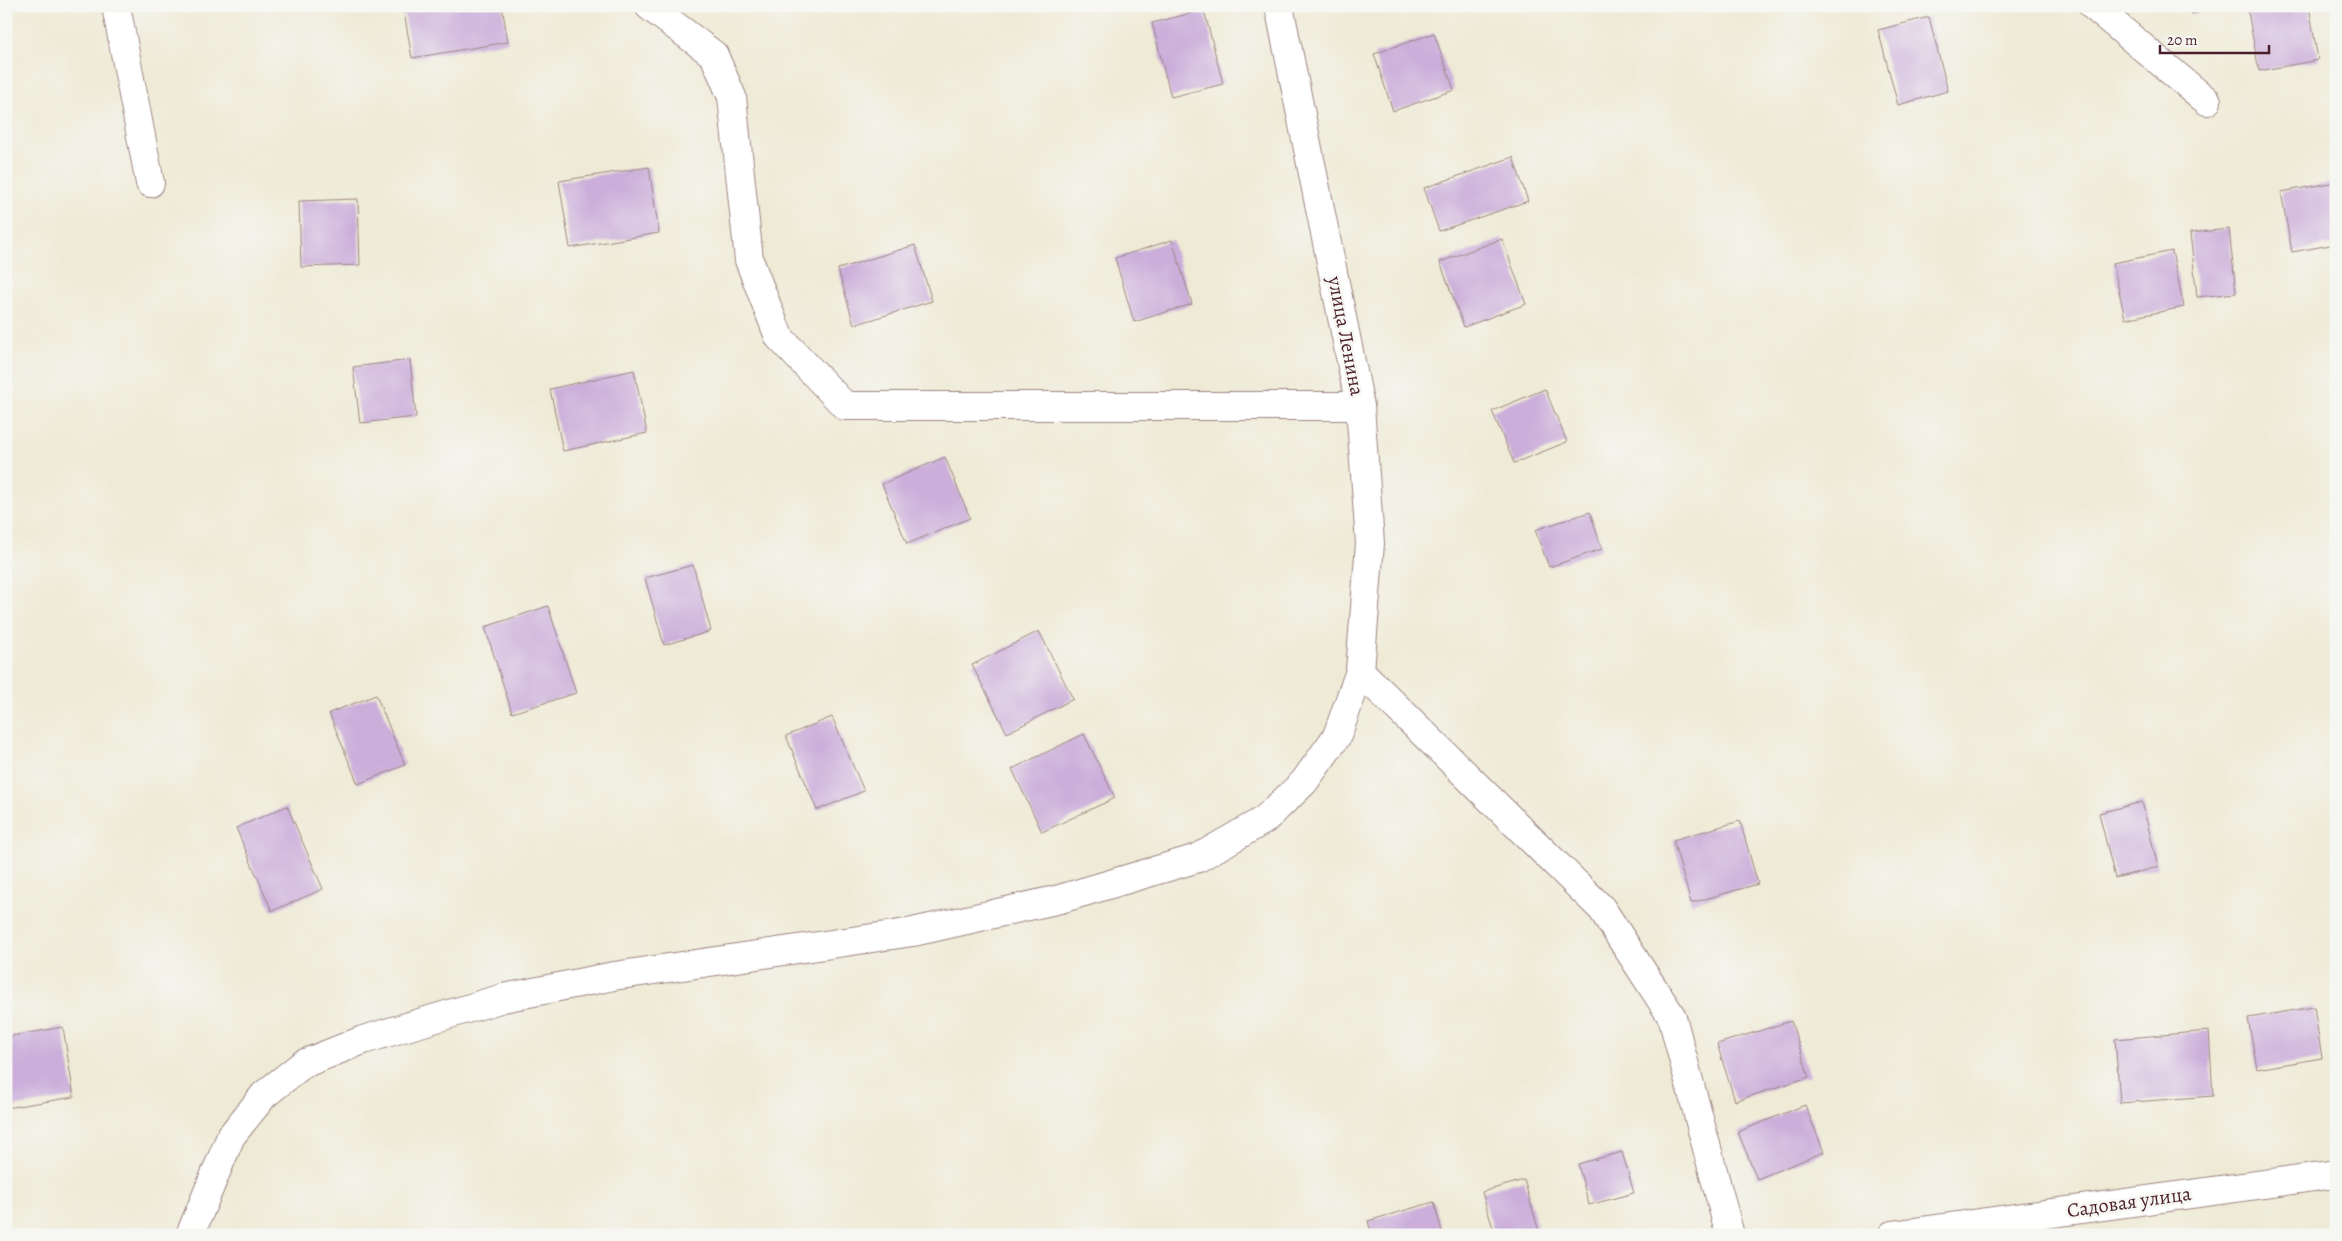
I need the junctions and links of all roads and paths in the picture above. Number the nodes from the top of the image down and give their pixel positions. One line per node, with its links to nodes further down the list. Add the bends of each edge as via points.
1 (116, 6): 6 (street)
2 (649, 6): 7 (street, via 714,55 732,97 749,260 779,337 845,406)
3 (1280, 6): 7 (street, улица Ленина)
4 (2093, 6): 5 (street)
5 (2207, 101)
6 (150, 183)
7 (1360, 406): 8 (street, улица Ленина, via 1370,543)
8 (1360, 671): 10 (street, улица Ленина, via 1337,736 1304,782 1264,820 1198,858 1060,899 913,932 614,976 503,998 363,1040 303,1064 264,1095 231,1136); 11 (street, via 1602,909 1672,1017)
9 (2336, 1174): 12 (street, Садовая улица)
10 (190, 1235)
11 (1730, 1235)
12 (1892, 1235)

